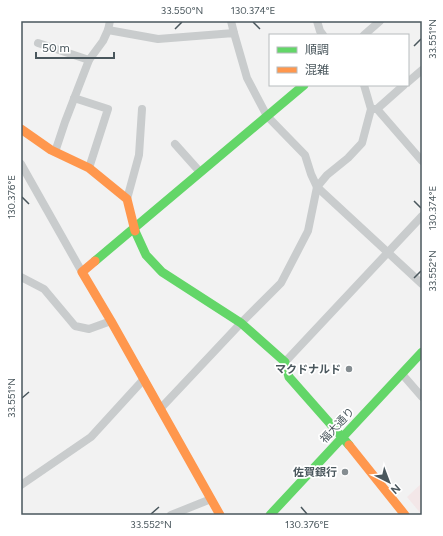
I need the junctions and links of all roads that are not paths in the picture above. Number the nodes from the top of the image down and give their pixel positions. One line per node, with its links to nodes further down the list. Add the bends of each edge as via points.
1 (110, 21): 5 (street)
2 (231, 21): 6 (street)
3 (317, 21): 7 (street)
4 (380, 21): 8 (street)
5 (108, 30): 6 (street, via 158,39); 10 (street)
6 (234, 33): 19 (street, via 247,78)
7 (322, 34)
8 (365, 34)
9 (38, 43): 10 (street)
10 (89, 60): 16 (street)
11 (422, 70): 12 (street)
12 (409, 81)
13 (303, 86): 19 (street)
14 (364, 86): 18 (street)
15 (403, 86): 18 (street)
16 (74, 98): 22 (street); 25 (street, via 108,109)
17 (142, 109): 28 (street, via 139,155)
18 (374, 109): 23 (street); 27 (street, via 362,143)
19 (267, 116): 26 (street); 27 (street, via 305,155)
20 (21, 129): 22 (street)
21 (175, 144): 26 (street)
22 (55, 152): 25 (street)
23 (422, 161)
24 (21, 164): 32 (street)
25 (89, 168): 28 (street)
26 (200, 172): 30 (street)
27 (317, 187): 31 (street); 36 (street, via 308,231 281,283)
28 (127, 199): 30 (street)
29 (422, 216): 31 (street)
30 (134, 228): 32 (street); 36 (street, via 146,255 162,272)
31 (388, 253): 34 (street); 38 (street)
32 (82, 272): 35 (street)
33 (21, 277): 35 (street, via 44,289 75,326 89,329)
34 (422, 284)
35 (111, 321): 40 (street)
36 (241, 323): 38 (street); 42 (street)
37 (422, 352): 39 (street, 福大通り)
38 (285, 362): 43 (street, via 289,377)
39 (402, 374): 41 (street); 43 (street, 福大通り)
40 (144, 379): 42 (street); 44 (street, via 91,436)
41 (422, 397)
42 (160, 409): 45 (street)
43 (342, 437): 48 (street, 福大通り); 49 (street)
44 (21, 485)
45 (211, 499): 46 (street); 47 (street)
46 (171, 515)
47 (220, 515)
48 (270, 515)
49 (405, 515)

